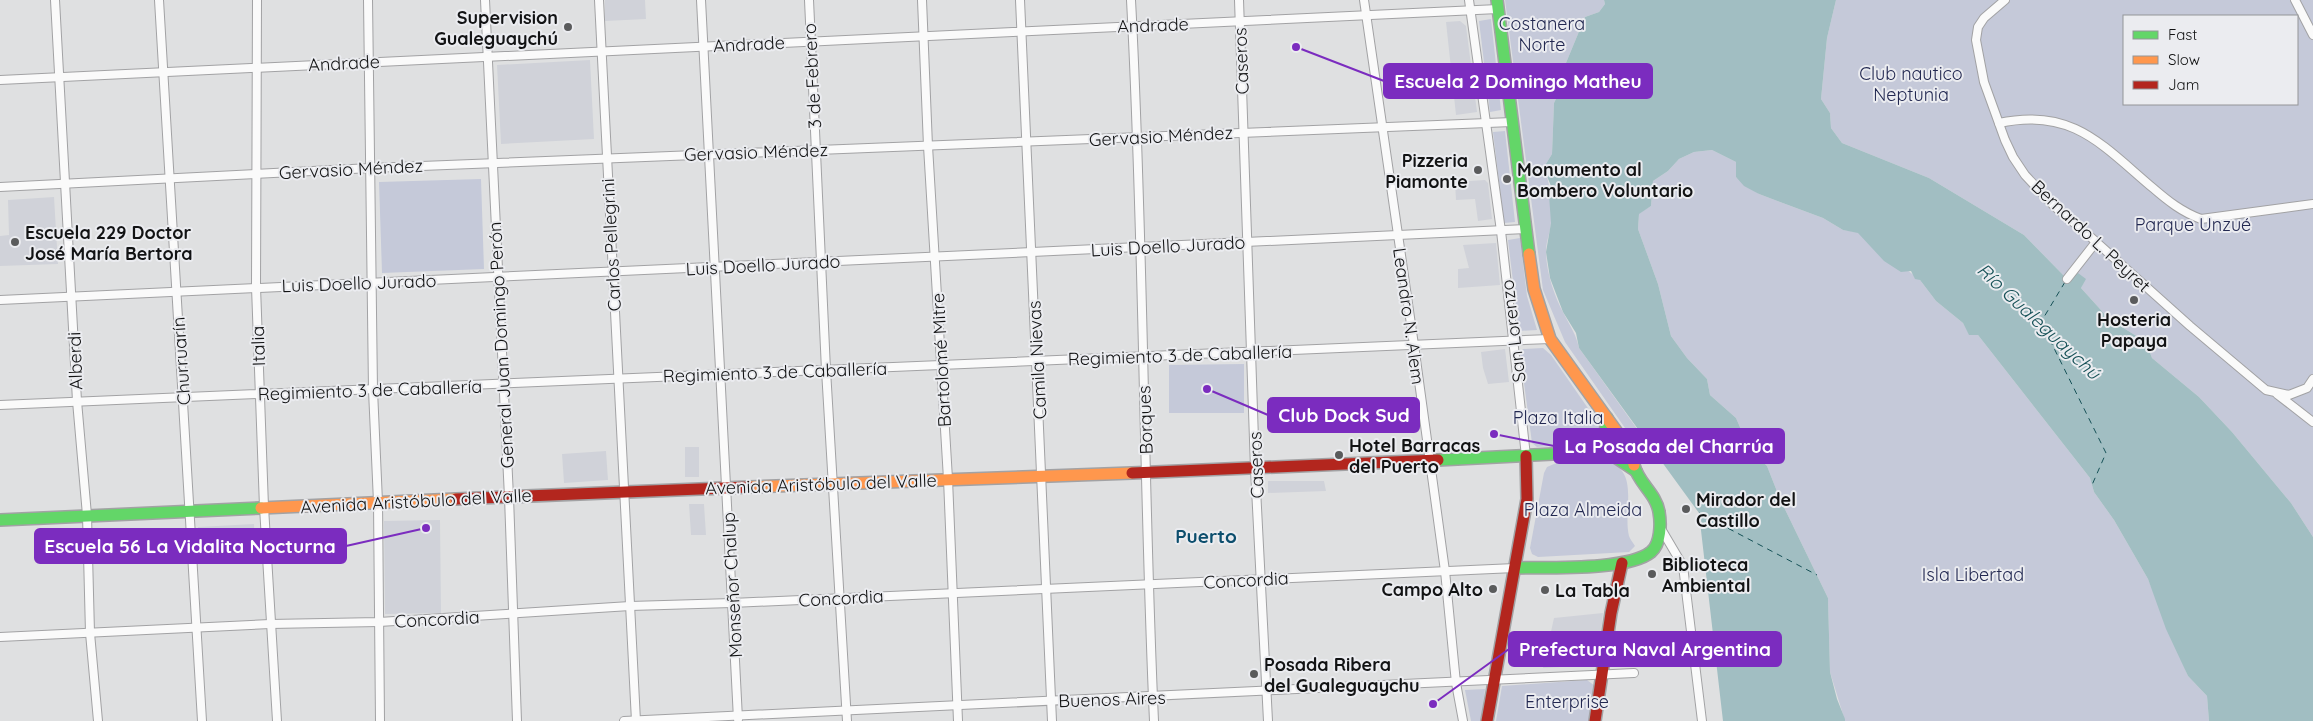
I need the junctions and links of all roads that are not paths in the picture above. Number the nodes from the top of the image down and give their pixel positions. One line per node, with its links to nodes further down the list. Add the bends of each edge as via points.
1 (54, 0): 33 (street, Alberdi)
2 (159, 0): 32 (street, Churruarín)
3 (257, 0): 31 (street, Italia)
4 (368, 0): 30 (street)
5 (486, 0): 29 (street, General Juan Domingo Perón)
6 (599, 0): 28 (street, Carlos Pellegrini)
7 (701, 0): 27 (street, Monseñor Chalup)
8 (809, 0): 26 (street, 3 de Febrero)
9 (922, 0): 25 (street, Bartolomé Mitre)
10 (1020, 0): 23 (street, Camila Nievas)
11 (1131, 0): 22 (street, Borques)
12 (1239, 0): 20 (street, Caseros)
13 (1364, 0): 19 (street, Leandro N. Alem)
14 (1470, 0): 18 (street, San Lorenzo)
15 (2005, 0): 36 (street, Bernardo L. Peyret, via 1984,18 1978,27 1976,40 1984,82)
16 (2296, 3): 21 (street); 24 (street)
17 (1498, 5): 18 (street, Andrade); 35 (main road)
18 (1470, 10): 19 (street, Andrade); 37 (street, San Lorenzo)
19 (1367, 15): 20 (street, Andrade); 38 (street, Leandro N. Alem)
20 (1240, 21): 22 (street, Andrade); 39 (street, Caseros)
21 (2313, 23)
22 (1132, 25): 23 (street, Andrade); 40 (street, Borques)
23 (1021, 31): 25 (street, Andrade); 41 (street, Camila Nievas)
24 (2313, 35)
25 (923, 36): 26 (street, Andrade); 42 (street, Bartolomé Mitre)
26 (811, 41): 27 (street, Andrade); 43 (street, 3 de Febrero)
27 (703, 46): 28 (street, Andrade); 44 (street, Monseñor Chalup)
28 (602, 51): 29 (street, Andrade); 45 (street, Carlos Pellegrini)
29 (488, 56): 30 (street, Andrade); 46 (street, General Juan Domingo Perón)
30 (369, 62): 31 (street, Andrade); 47 (street)
31 (257, 67): 32 (street, Andrade); 48 (street, Italia)
32 (163, 72): 33 (street, Andrade); 49 (street, Churruarín)
33 (59, 77): 34 (street, Andrade); 50 (street, Alberdi)
34 (0, 80)
35 (1512, 122): 37 (street, Gervasio Méndez); 53 (main road)
36 (1999, 123): 52 (street, via 2035,120 2076,128 2110,151 2170,203 2201,219); 56 (street, Bernardo L. Peyret, via 2013,157 2025,175 2055,207)
37 (1485, 124): 38 (street, Gervasio Méndez); 54 (street, San Lorenzo)
38 (1382, 129): 39 (street, Gervasio Méndez); 55 (street, Leandro N. Alem)
39 (1242, 132): 40 (street, Gervasio Méndez); 57 (street, Caseros)
40 (1137, 137): 41 (street, Gervasio Méndez); 58 (street, Borques)
41 (1026, 142): 42 (street, Gervasio Méndez); 59 (street, Camila Nievas)
42 (928, 146): 43 (street, Gervasio Méndez); 60 (street, Bartolomé Mitre)
43 (816, 150): 44 (street, Gervasio Méndez); 61 (street, 3 de Febrero)
44 (709, 154): 45 (street, Gervasio Méndez); 62 (street, Monseñor Chalup)
45 (607, 158): 46 (street, Gervasio Méndez); 63 (street, Carlos Pellegrini)
46 (492, 163): 47 (street, Gervasio Méndez); 64 (street, General Juan Domingo Perón)
47 (371, 168): 48 (street, Gervasio Méndez); 66 (street)
48 (256, 173): 49 (street, Gervasio Méndez); 67 (street, Italia)
49 (170, 178): 50 (street, Gervasio Méndez); 68 (street, Churruarín)
50 (65, 184): 51 (street, Gervasio Méndez); 69 (street, Alberdi)
51 (0, 187)
52 (2313, 204)
53 (1526, 229): 54 (street, Luis Doello Jurado); 71 (main road, via 1534,288)
54 (1501, 231): 55 (street, Luis Doello Jurado); 72 (street, San Lorenzo)
55 (1397, 236): 57 (street, Luis Doello Jurado); 73 (street, Leandro N. Alem)
56 (2096, 242): 65 (street); 85 (street, Bernardo L. Peyret, via 2238,368 2266,390)
57 (1247, 243): 58 (street, Luis Doello Jurado); 74 (street, Caseros)
58 (1140, 247): 59 (street, Luis Doello Jurado); 75 (street, Borques)
59 (1032, 252): 60 (street, Luis Doello Jurado); 76 (street, Camila Nievas)
60 (935, 257): 61 (street, Luis Doello Jurado); 77 (street, Bartolomé Mitre)
61 (821, 262): 62 (street, Luis Doello Jurado); 78 (street, 3 de Febrero)
62 (714, 267): 63 (street, Luis Doello Jurado); 79 (street, Monseñor Chalup)
63 (613, 272): 64 (street, Luis Doello Jurado); 80 (street, Carlos Pellegrini)
64 (498, 277): 66 (street, Luis Doello Jurado); 82 (street, General Juan Domingo Perón)
65 (2067, 279)
66 (372, 282): 67 (street, Luis Doello Jurado); 83 (street)
67 (256, 287): 68 (street, Luis Doello Jurado); 84 (street, Italia)
68 (176, 292): 69 (street, Luis Doello Jurado); 86 (street, Churruarín)
69 (72, 297): 70 (street, Luis Doello Jurado); 87 (street, Alberdi)
70 (0, 300)
71 (1550, 339): 72 (street, Regimiento 3 de Caballería); 89 (main road)
72 (1514, 341): 73 (street, Regimiento 3 de Caballería); 92 (street, San Lorenzo)
73 (1414, 345): 74 (street, Regimiento 3 de Caballería); 93 (street, Leandro N. Alem)
74 (1251, 352): 75 (street, Regimiento 3 de Caballería); 94 (street, Caseros)
75 (1143, 356): 76 (street, Regimiento 3 de Caballería); 96 (street, Borques)
76 (1036, 361): 77 (street, Regimiento 3 de Caballería); 97 (street, Camila Nievas)
77 (942, 365): 78 (street, Regimiento 3 de Caballería); 98 (street, Bartolomé Mitre)
78 (826, 370): 79 (street, Regimiento 3 de Caballería); 99 (street, 3 de Febrero)
79 (720, 375): 80 (street, Regimiento 3 de Caballería); 100 (street, Monseñor Chalup)
80 (618, 379): 82 (street, Regimiento 3 de Caballería); 101 (street, Carlos Pellegrini)
81 (2313, 379): 85 (street, via 2302,391 2290,395)
82 (502, 384): 83 (street, Regimiento 3 de Caballería); 102 (street, General Juan Domingo Perón)
83 (373, 390): 84 (street, Regimiento 3 de Caballería); 103 (street)
84 (260, 394): 86 (street, Regimiento 3 de Caballería); 104 (street, Italia)
85 (2277, 394): 90 (street, Bernardo L. Peyret)
86 (183, 398): 87 (street, Regimiento 3 de Caballería); 105 (street, Churruarín)
87 (77, 401): 88 (street, Regimiento 3 de Caballería); 106 (street, Alberdi)
88 (0, 405)
89 (1607, 418): 91 (main road, via 1606,441); 95 (main road, via 1632,453)
90 (2313, 422)
91 (1591, 452): 92 (main road, Avenida Aristóbulo del Valle); 95 (main road, Avenida Aristóbulo del Valle, via 1615,456)
92 (1526, 456): 93 (main road, Avenida Aristóbulo del Valle); 110 (main road, San Lorenzo, via 1527,499)
93 (1428, 461): 94 (main road, Avenida Aristóbulo del Valle); 111 (street, Leandro N. Alem)
94 (1256, 469): 96 (main road, Avenida Aristóbulo del Valle); 112 (street, Caseros)
95 (1636, 471): 108 (main road, via 1659,511)
96 (1146, 472): 97 (main road, Avenida Aristóbulo del Valle); 113 (street, Borques)
97 (1042, 475): 98 (main road, Avenida Aristóbulo del Valle); 114 (street, Camila Nievas)
98 (948, 479): 99 (main road, Avenida Aristóbulo del Valle); 115 (street, Bartolomé Mitre)
99 (832, 485): 100 (main road, Avenida Aristóbulo del Valle); 116 (street, 3 de Febrero)
100 (727, 488): 101 (main road, Avenida Aristóbulo del Valle); 117 (street, Monseñor Chalup)
101 (624, 491): 102 (main road, Avenida Aristóbulo del Valle); 118 (street, Carlos Pellegrini)
102 (509, 496): 103 (main road, Avenida Aristóbulo del Valle); 119 (street, General Juan Domingo Perón)
103 (378, 502): 104 (main road, Avenida Aristóbulo del Valle); 120 (street)
104 (264, 508): 105 (main road, Avenida Aristóbulo del Valle); 121 (street, Italia)
105 (191, 511): 106 (main road, Avenida Aristóbulo del Valle); 122 (street, Churruarín)
106 (87, 515): 107 (main road, Avenida Aristóbulo del Valle); 123 (street, Alberdi)
107 (0, 520)
108 (1659, 525): 109 (main road, Concordia, via 1652,551 1642,558); 150 (street, via 1683,566)
109 (1622, 563): 110 (main road, Concordia); 126 (main road)
110 (1515, 568): 111 (street, Concordia); 127 (main road, San Lorenzo)
111 (1445, 571): 112 (street, Concordia); 128 (street, Leandro N. Alem)
112 (1261, 579): 113 (street, Concordia); 129 (street, Caseros)
113 (1148, 585): 114 (street, Concordia); 130 (street, Borques)
114 (1047, 589): 115 (street, Concordia); 131 (street, Camila Nievas)
115 (952, 593): 116 (street, Concordia); 132 (street, Bartolomé Mitre)
116 (839, 599): 117 (street, Concordia); 133 (street, 3 de Febrero)
117 (732, 603): 118 (street, Concordia); 134 (street, Monseñor Chalup)
118 (630, 606): 119 (street, Concordia); 141 (street, Carlos Pellegrini)
119 (512, 614): 120 (street, Concordia); 139 (street, General Juan Domingo Perón)
120 (379, 622): 121 (street, Concordia); 138 (street)
121 (270, 624): 122 (street, Concordia); 137 (street, Italia)
122 (197, 628): 123 (street, Concordia); 136 (street, Churruarín)
123 (90, 633): 124 (street, Concordia); 135 (street, Alberdi)
124 (0, 637)
125 (1634, 674): 126 (street, Buenos Aires)
126 (1601, 676): 127 (street, Buenos Aires); 149 (main road)
127 (1494, 681): 128 (street, Buenos Aires); 148 (main road, San Lorenzo)
128 (1456, 683): 129 (street, Buenos Aires); 147 (street, Leandro N. Alem)
129 (1266, 692): 130 (street, Buenos Aires); 146 (street, Caseros)
130 (1153, 698): 131 (street, Buenos Aires); 145 (street, Borques)
131 (1051, 702): 132 (street, Buenos Aires); 144 (street, Camila Nievas)
132 (958, 706): 133 (street, Buenos Aires); 143 (street, Bartolomé Mitre)
133 (846, 711): 134 (street, Buenos Aires); 142 (street, 3 de Febrero)
134 (738, 718): 141 (street, Buenos Aires)
135 (98, 721)
136 (202, 721)
137 (277, 721)
138 (380, 721)
139 (517, 721)
140 (624, 721): 141 (street, Buenos Aires)
141 (636, 721)
142 (847, 721)
143 (958, 721)
144 (1052, 721)
145 (1154, 721)
146 (1268, 721)
147 (1463, 721)
148 (1487, 721)
149 (1595, 721)
150 (1702, 721)

